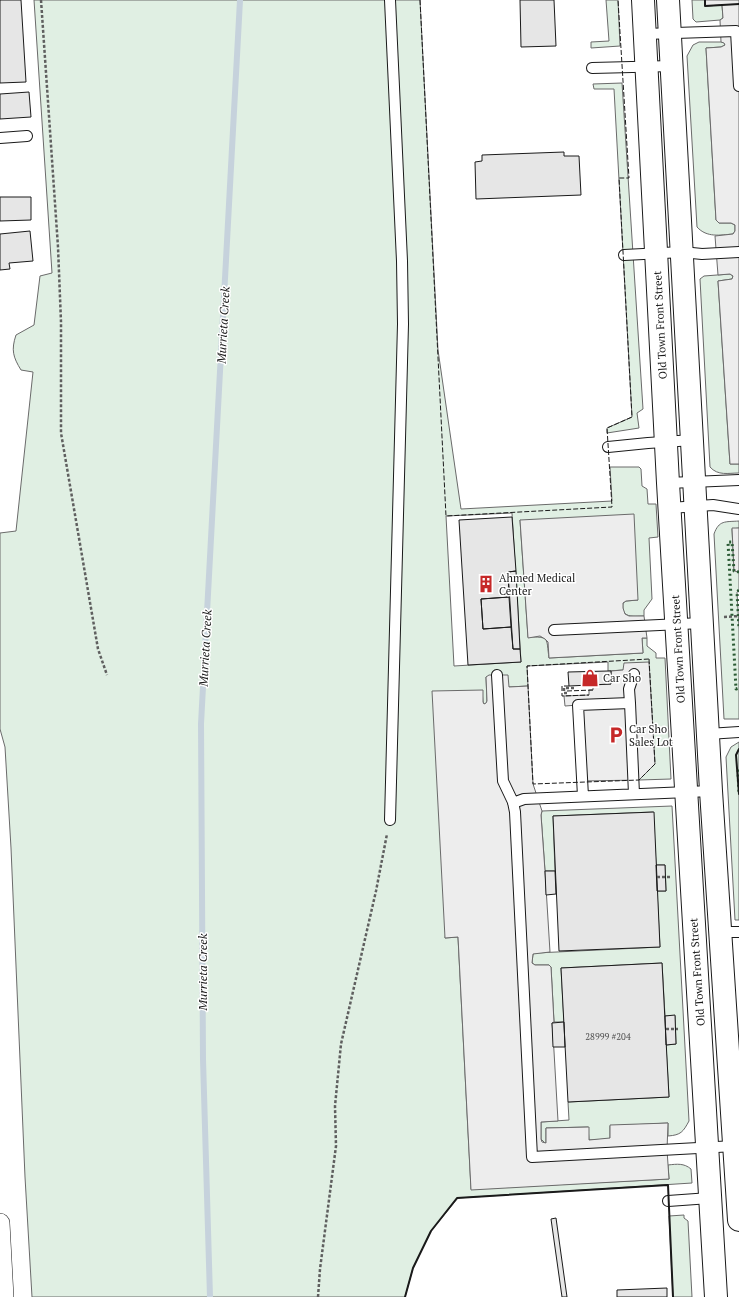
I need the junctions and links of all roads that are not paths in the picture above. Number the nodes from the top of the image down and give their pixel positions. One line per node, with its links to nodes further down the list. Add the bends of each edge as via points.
1 (390, 0): 38 (lane, via 403,324)
2 (643, 0): 5 (main road, Old Town Front Street)
3 (668, 0): 4 (main road)
4 (670, 33): 5 (lane); 6 (main road); 9 (lane, via 736,31)
5 (645, 34): 7 (main road, Old Town Front Street)
6 (672, 66): 7 (lane); 12 (main road)
7 (646, 67): 8 (lane); 14 (main road, Old Town Front Street)
8 (592, 68)
9 (739, 86)
10 (27, 136): 11 (lane)
11 (0, 138)
12 (682, 252): 13 (lane); 14 (lane); 16 (main road)
13 (739, 252)
14 (656, 253): 15 (lane); 17 (main road, Old Town Front Street)
15 (624, 255)
16 (692, 440): 17 (lane); 20 (main road)
17 (666, 442): 18 (lane); 21 (main road, Old Town Front Street)
18 (608, 447)
19 (739, 480): 20 (lane)
20 (694, 482): 21 (lane); 22 (main road)
21 (668, 483): 23 (main road, Old Town Front Street)
22 (696, 506): 23 (lane); 24 (lane, via 713,505); 25 (main road)
23 (670, 508): 26 (main road, Old Town Front Street)
24 (739, 509)
25 (712, 620): 26 (lane); 32 (main road)
26 (676, 625): 27 (lane); 34 (main road, Old Town Front Street)
27 (554, 630)
28 (634, 674): 30 (lane, via 629,689)
29 (497, 675): 37 (lane, via 503,781)
30 (630, 703): 35 (lane); 36 (lane, via 578,705)
31 (739, 732): 32 (lane)
32 (708, 734): 33 (main road)
33 (711, 791): 34 (lane); 39 (main road)
34 (686, 792): 35 (lane); 41 (main road, Old Town Front Street)
35 (634, 794): 36 (lane)
36 (583, 796): 37 (lane, via 524,799)
37 (513, 803): 41 (lane, via 516,819 532,1157)
38 (390, 820)
39 (729, 932): 40 (main road)
40 (735, 1146): 41 (lane); 44 (main road)
41 (708, 1147): 42 (main road, Old Town Front Street)
42 (710, 1198): 43 (lane); 47 (main road, Old Town Front Street)
43 (668, 1200)
44 (739, 1220)
45 (0, 1223): 46 (street)
46 (4, 1297)
47 (716, 1297)

